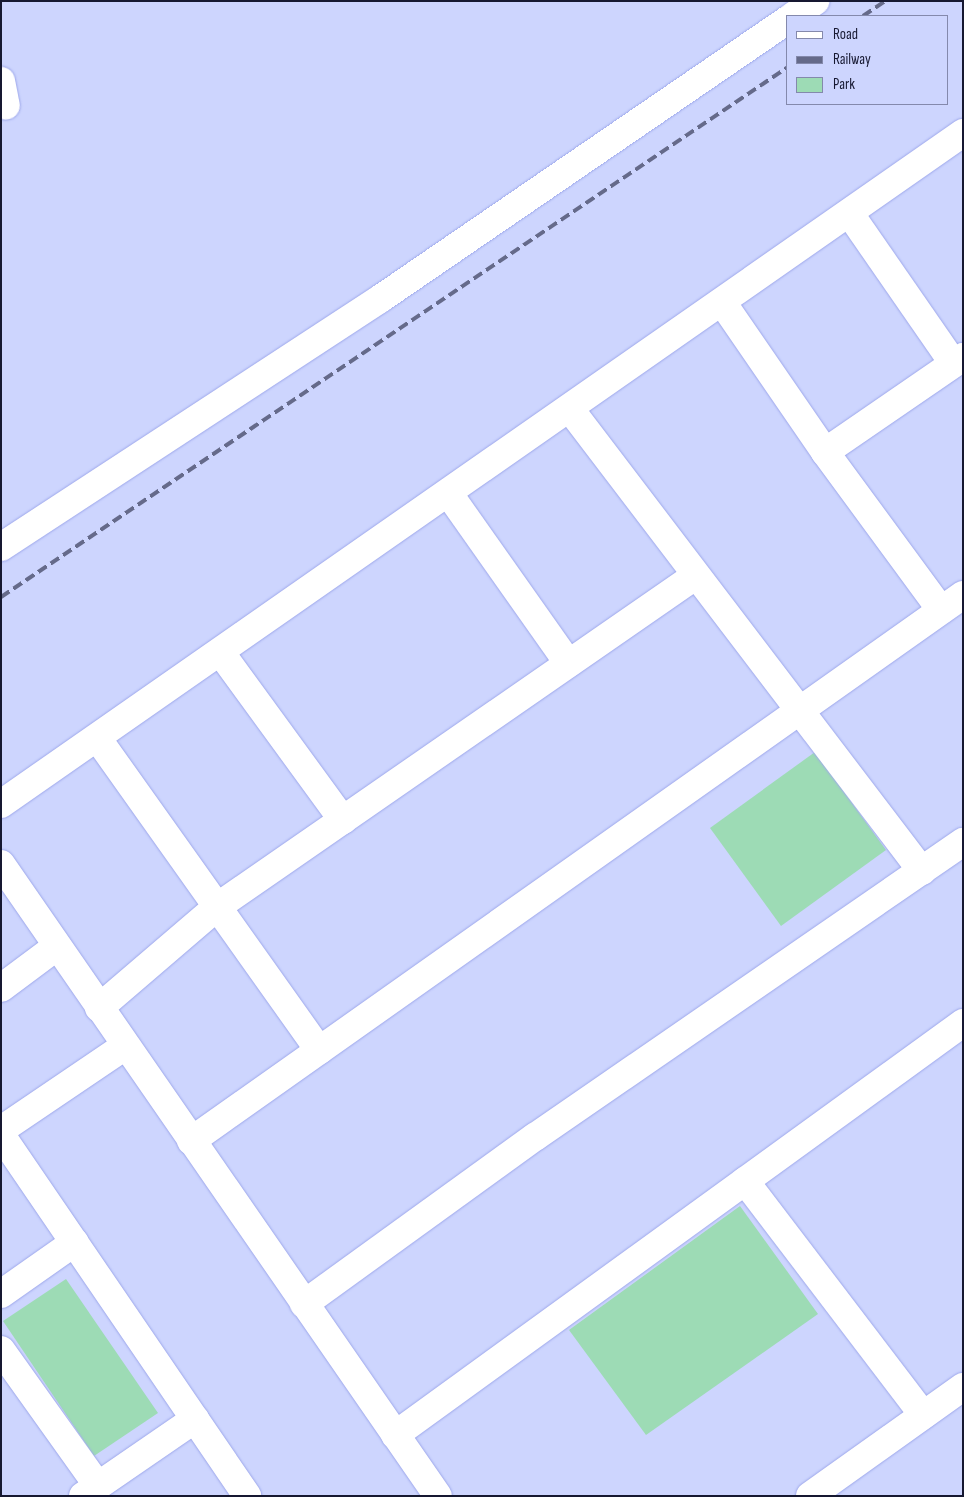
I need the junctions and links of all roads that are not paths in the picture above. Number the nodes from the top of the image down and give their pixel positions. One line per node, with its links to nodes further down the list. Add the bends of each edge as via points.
1 (815, 1): 2 (street)
2 (794, 15)
3 (786, 21): 11 (street, via 372,305)
4 (963, 133): 5 (street)
5 (850, 214): 6 (street); 7 (street)
6 (722, 302): 8 (street); 9 (street)
7 (958, 360): 9 (street)
8 (570, 409): 10 (street); 12 (street)
9 (825, 452): 13 (street)
10 (449, 494): 14 (street); 15 (street)
11 (1, 547)
12 (695, 576): 15 (street); 16 (street)
13 (952, 602): 16 (street)
14 (220, 653): 17 (street); 19 (street)
15 (568, 664): 19 (street)
16 (797, 711): 22 (street); 29 (street)
17 (98, 739): 18 (street); 23 (street)
18 (1, 804)
19 (342, 820): 23 (street)
20 (963, 842): 22 (street)
21 (1, 864): 24 (street)
22 (922, 871): 36 (street, via 535,1137)
23 (217, 907): 26 (street); 29 (street)
24 (56, 947): 25 (street); 26 (street)
25 (1, 988)
26 (99, 1008): 28 (street)
27 (963, 1023): 33 (street)
28 (126, 1046): 30 (street); 32 (street)
29 (319, 1050): 32 (street)
30 (1, 1130)
31 (1, 1135): 34 (street)
32 (191, 1140): 36 (street)
33 (745, 1181): 39 (street); 41 (street)
34 (75, 1242): 35 (street); 40 (street)
35 (1, 1294)
36 (304, 1304): 41 (street)
37 (1, 1350): 42 (street)
38 (963, 1386): 39 (street)
39 (923, 1415): 45 (street)
40 (196, 1420): 42 (street); 43 (street)
41 (395, 1435): 44 (street)
42 (90, 1491)
43 (247, 1496)
44 (438, 1496)
45 (810, 1496)

